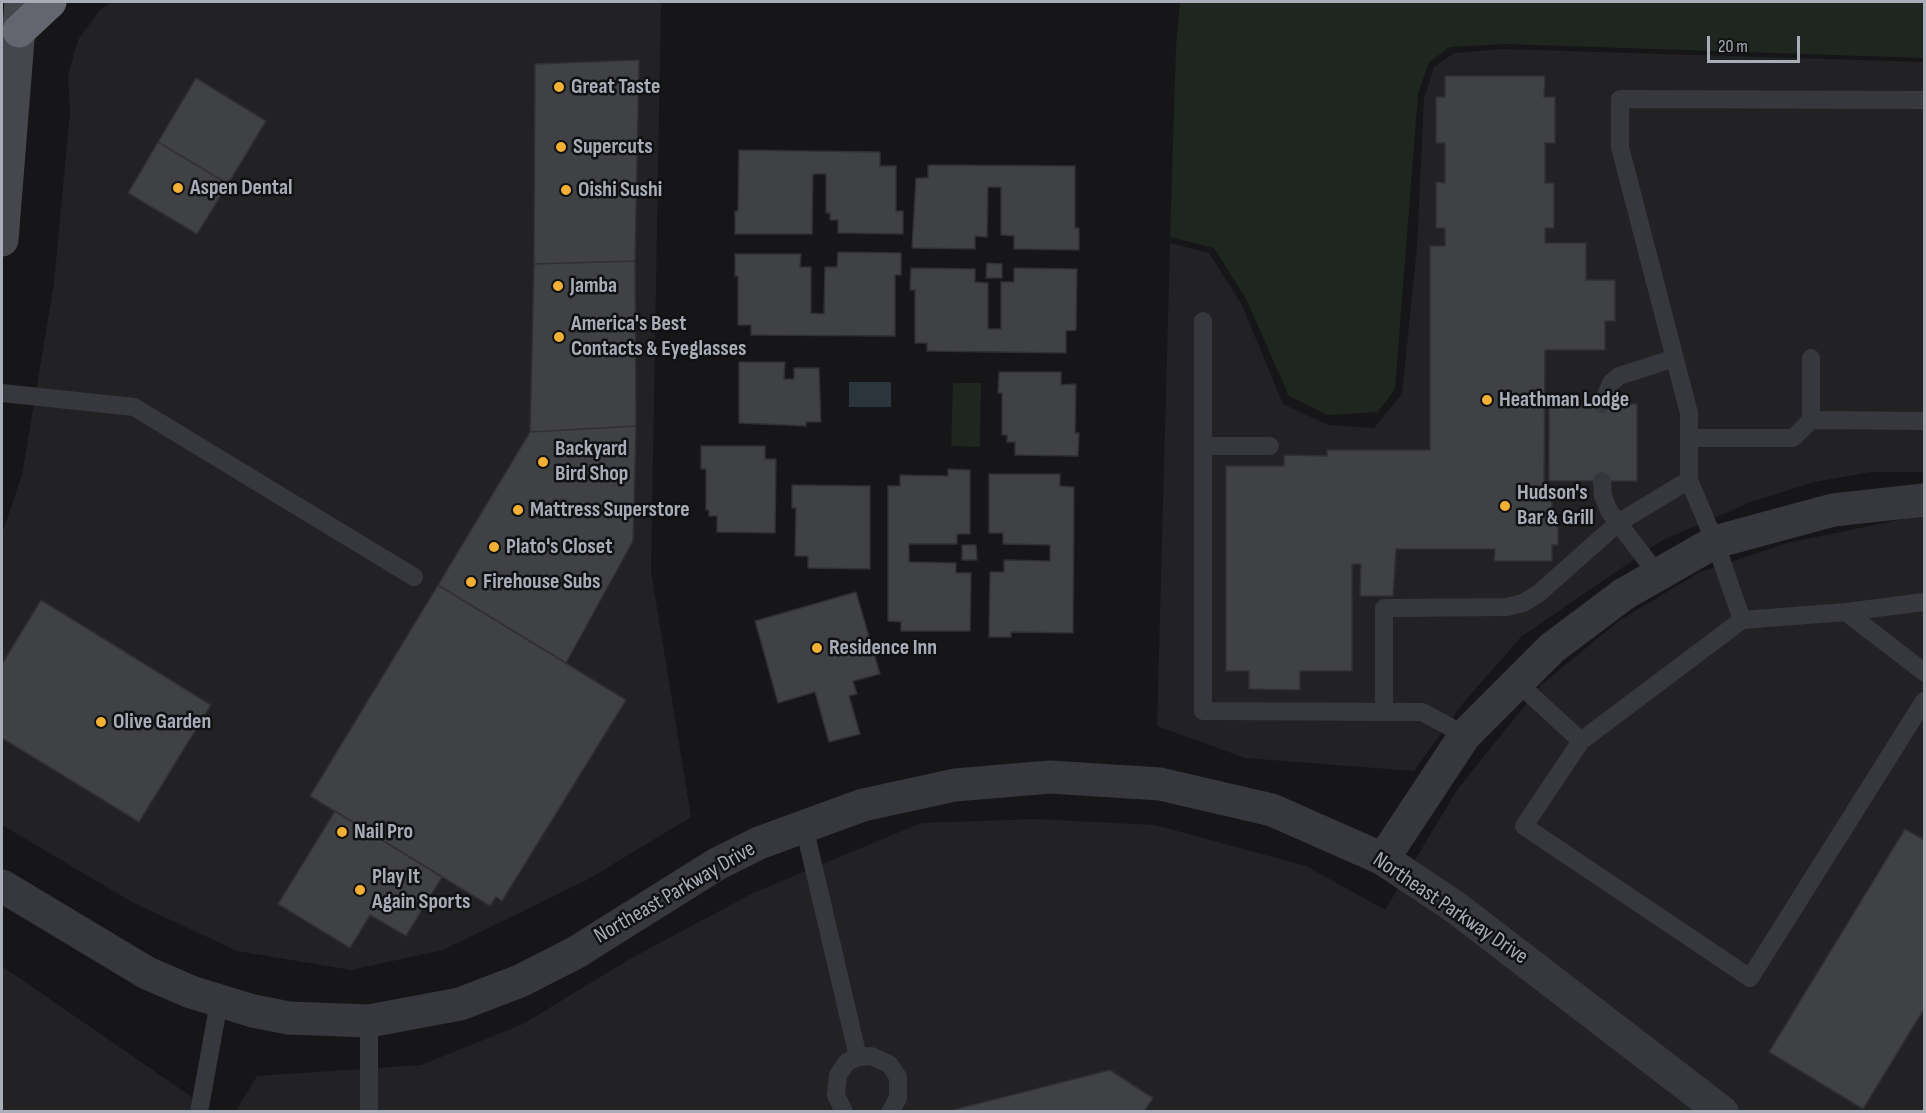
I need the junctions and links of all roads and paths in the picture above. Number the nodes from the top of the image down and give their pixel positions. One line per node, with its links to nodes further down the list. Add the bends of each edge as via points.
1 (50, 2): 2 (highway)
2 (20, 16): 4 (main road)
3 (1924, 100): 6 (lane, via 1620,99 1620,147)
4 (2, 240)
5 (1203, 321): 13 (lane)
6 (1675, 358): 9 (lane, via 1619,376 1611,383); 12 (lane, via 1689,413)
7 (1811, 358): 10 (lane)
8 (2, 393): 21 (lane, via 134,407)
9 (1602, 404)
10 (1811, 420): 11 (lane); 12 (lane, via 1793,438)
11 (1924, 421)
12 (1689, 438): 15 (lane)
13 (1203, 446): 14 (lane); 28 (lane, via 1203,711)
14 (1270, 446)
15 (1689, 480): 18 (lane); 19 (lane)
16 (1602, 481): 18 (lane, via 1603,496)
17 (1924, 500): 19 (street, via 1833,510)
18 (1618, 523): 20 (lane); 28 (lane, via 1523,603 1506,607 1384,608)
19 (1716, 542): 20 (street); 24 (lane)
20 (1658, 575): 26 (street, via 1624,594 1552,648)
21 (414, 577)
22 (1924, 602): 23 (lane)
23 (1846, 612): 24 (lane); 25 (lane)
24 (1742, 620): 30 (lane)
25 (1924, 672)
26 (1517, 682): 29 (street); 30 (lane)
27 (1924, 701): 30 (lane, via 1750,978 1524,826)
28 (1384, 712): 29 (lane, via 1422,712)
29 (1465, 735): 32 (street)
30 (1581, 741)
31 (804, 826): 32 (street, Northeast Parkway Drive, via 864,805 955,785 1050,777 1160,784 1272,810); 35 (street, Northeast Parkway Drive, via 717,864 575,952 520,981 460,1004); 36 (lane)
32 (1383, 859): 41 (street, Northeast Parkway Drive, via 1465,914)
33 (2, 886): 34 (street, Northeast Parkway Drive, via 147,973)
34 (219, 1002): 35 (street, Northeast Parkway Drive, via 289,1018); 37 (lane)
35 (369, 1021): 38 (lane)
36 (858, 1057): 39 (lane, via 847,1062 836,1079 836,1095); 40 (lane, via 879,1058 894,1070 900,1090)
37 (199, 1112)
38 (369, 1112)
39 (844, 1112)
40 (890, 1112)
41 (1722, 1112)

